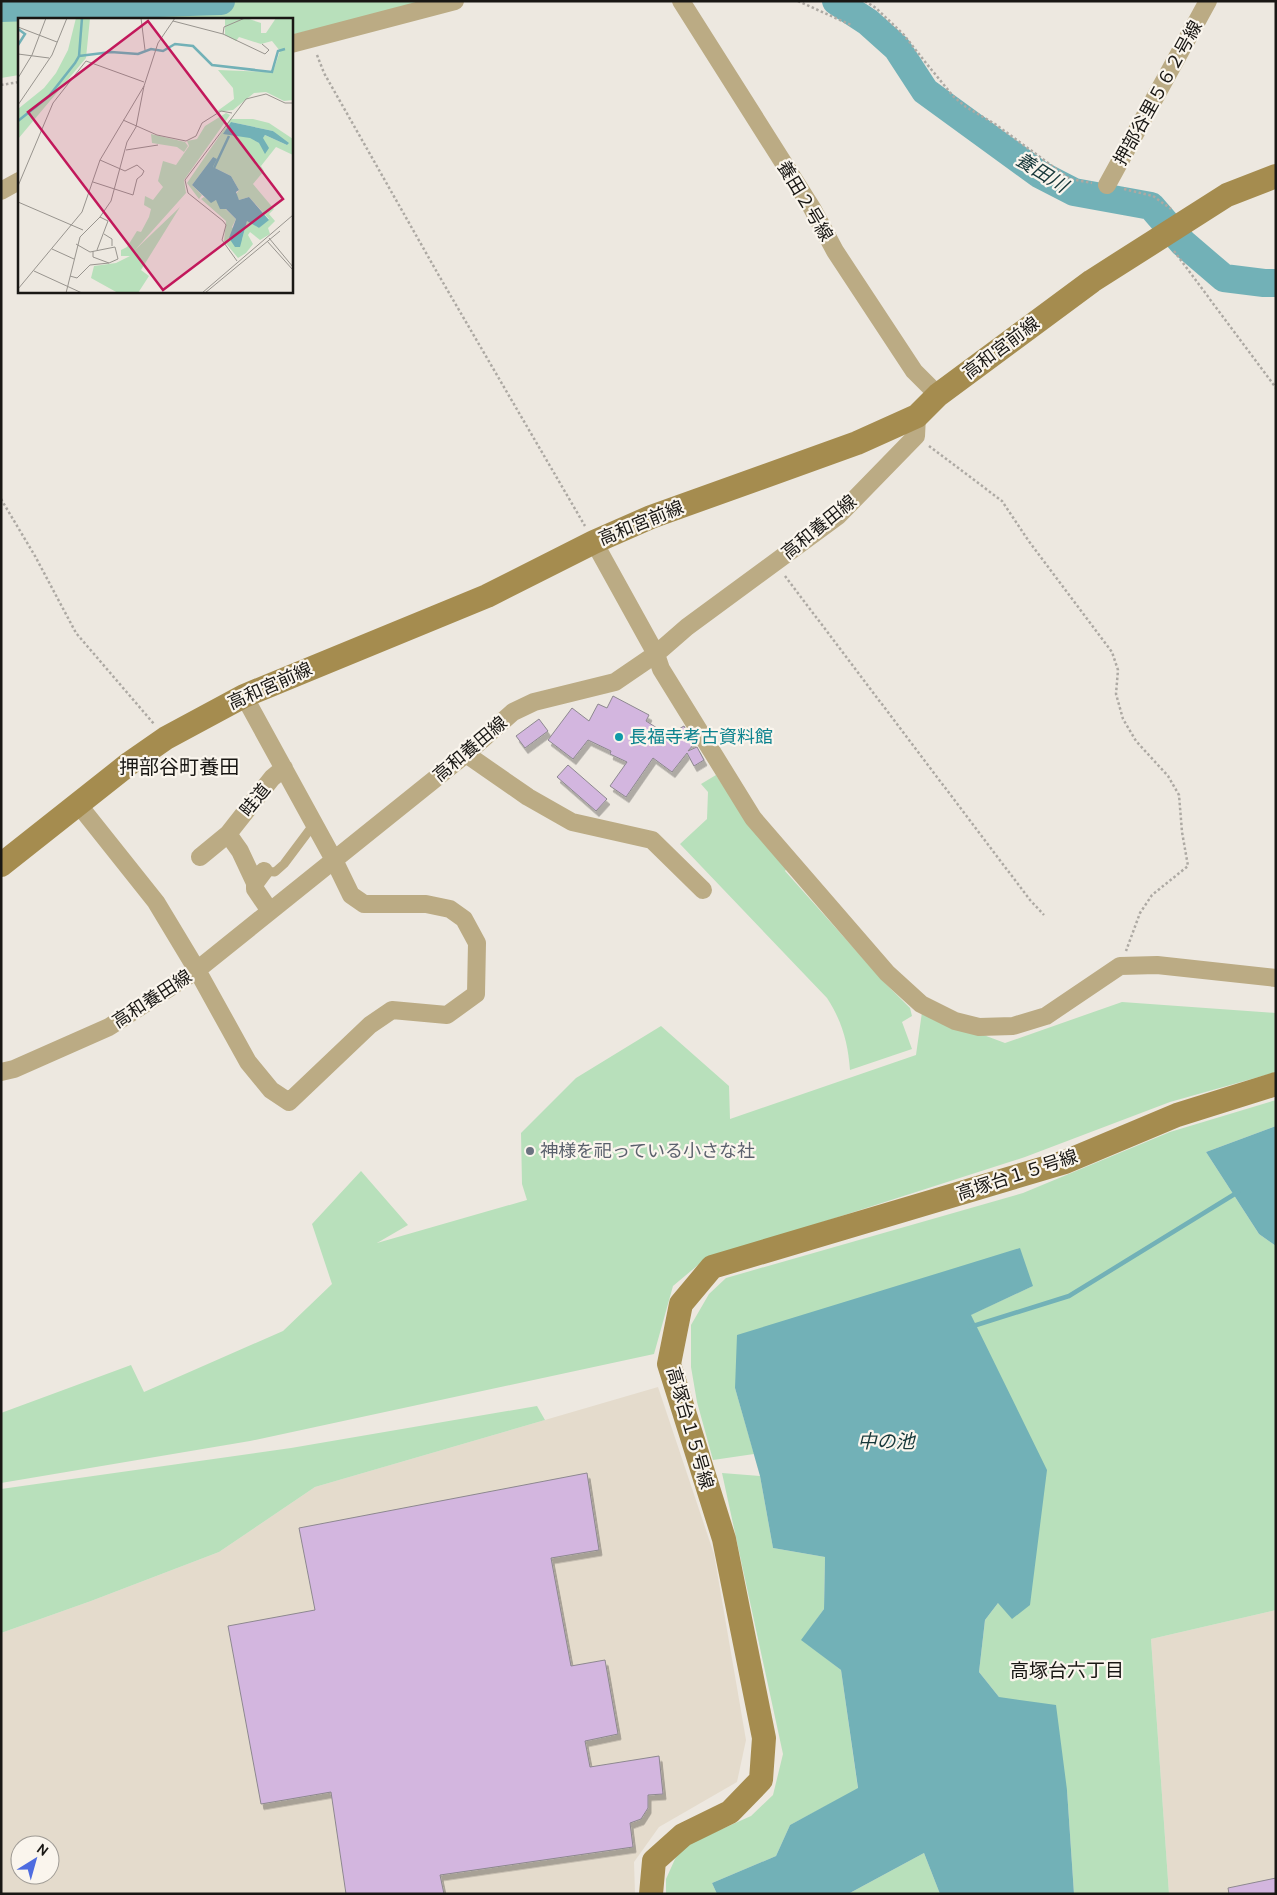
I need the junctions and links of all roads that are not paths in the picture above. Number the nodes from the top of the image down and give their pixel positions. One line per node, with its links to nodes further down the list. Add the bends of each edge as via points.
1 (455, 1): 4 (street)
2 (681, 1): 9 (street, 養田２号線, via 812,208 835,251 914,371)
3 (1208, 1): 7 (street, 押部谷里５６２号線)
4 (292, 44)
5 (1276, 176): 9 (street, 高和宮前線, via 1227,195 1092,281)
6 (18, 182): 8 (street)
7 (1107, 185)
8 (1, 191)
9 (938, 395): 10 (street, 高和宮前線)
10 (917, 426): 11 (street, 高和宮前線, via 857,443 650,517); 12 (street, 高和養田線, via 838,516 687,627)
11 (594, 542): 12 (street); 13 (street, 高和宮前線, via 487,596)
12 (656, 654): 14 (street, 高和養田線, via 615,682 534,702 513,712); 26 (street, via 661,669 753,818 887,973 921,1004 956,1021 980,1027 1013,1026 1046,1016 1120,966 1157,965)
13 (244, 696): 15 (street); 16 (street, 高和宮前線, via 166,738)
14 (466, 754): 20 (street, 高和養田線); 23 (street, via 528,797 572,822 652,840)
15 (284, 768): 17 (street); 18 (street, 畦道, via 272,778)
16 (78, 804): 21 (street, 高和宮前線); 25 (street, via 156,902)
17 (314, 824): 20 (street); 22 (lane, via 276,872)
18 (228, 834): 19 (street, 畦道); 22 (street, 畦道)
19 (200, 857)
20 (334, 860): 24 (street, 高和養田線); 25 (street, via 351,895 364,904 426,904 450,909 464,919 477,943 476,994 447,1015 392,1010 370,1025 289,1102 271,1090 248,1062)
21 (1, 866)
22 (259, 877): 24 (street, 畦道, via 255,889)
23 (703, 890)
24 (270, 911): 25 (street, 高和養田線)
25 (197, 970): 27 (street, 高和養田線, via 109,1026)
26 (1276, 978)
27 (1, 1072)
28 (1276, 1084): 29 (street, 高塚台１５号線, via 1177,1114 1065,1162 712,1267 681,1304 669,1364 724,1539 764,1738 761,1780 730,1812 683,1835 654,1861)
29 (650, 1894)

